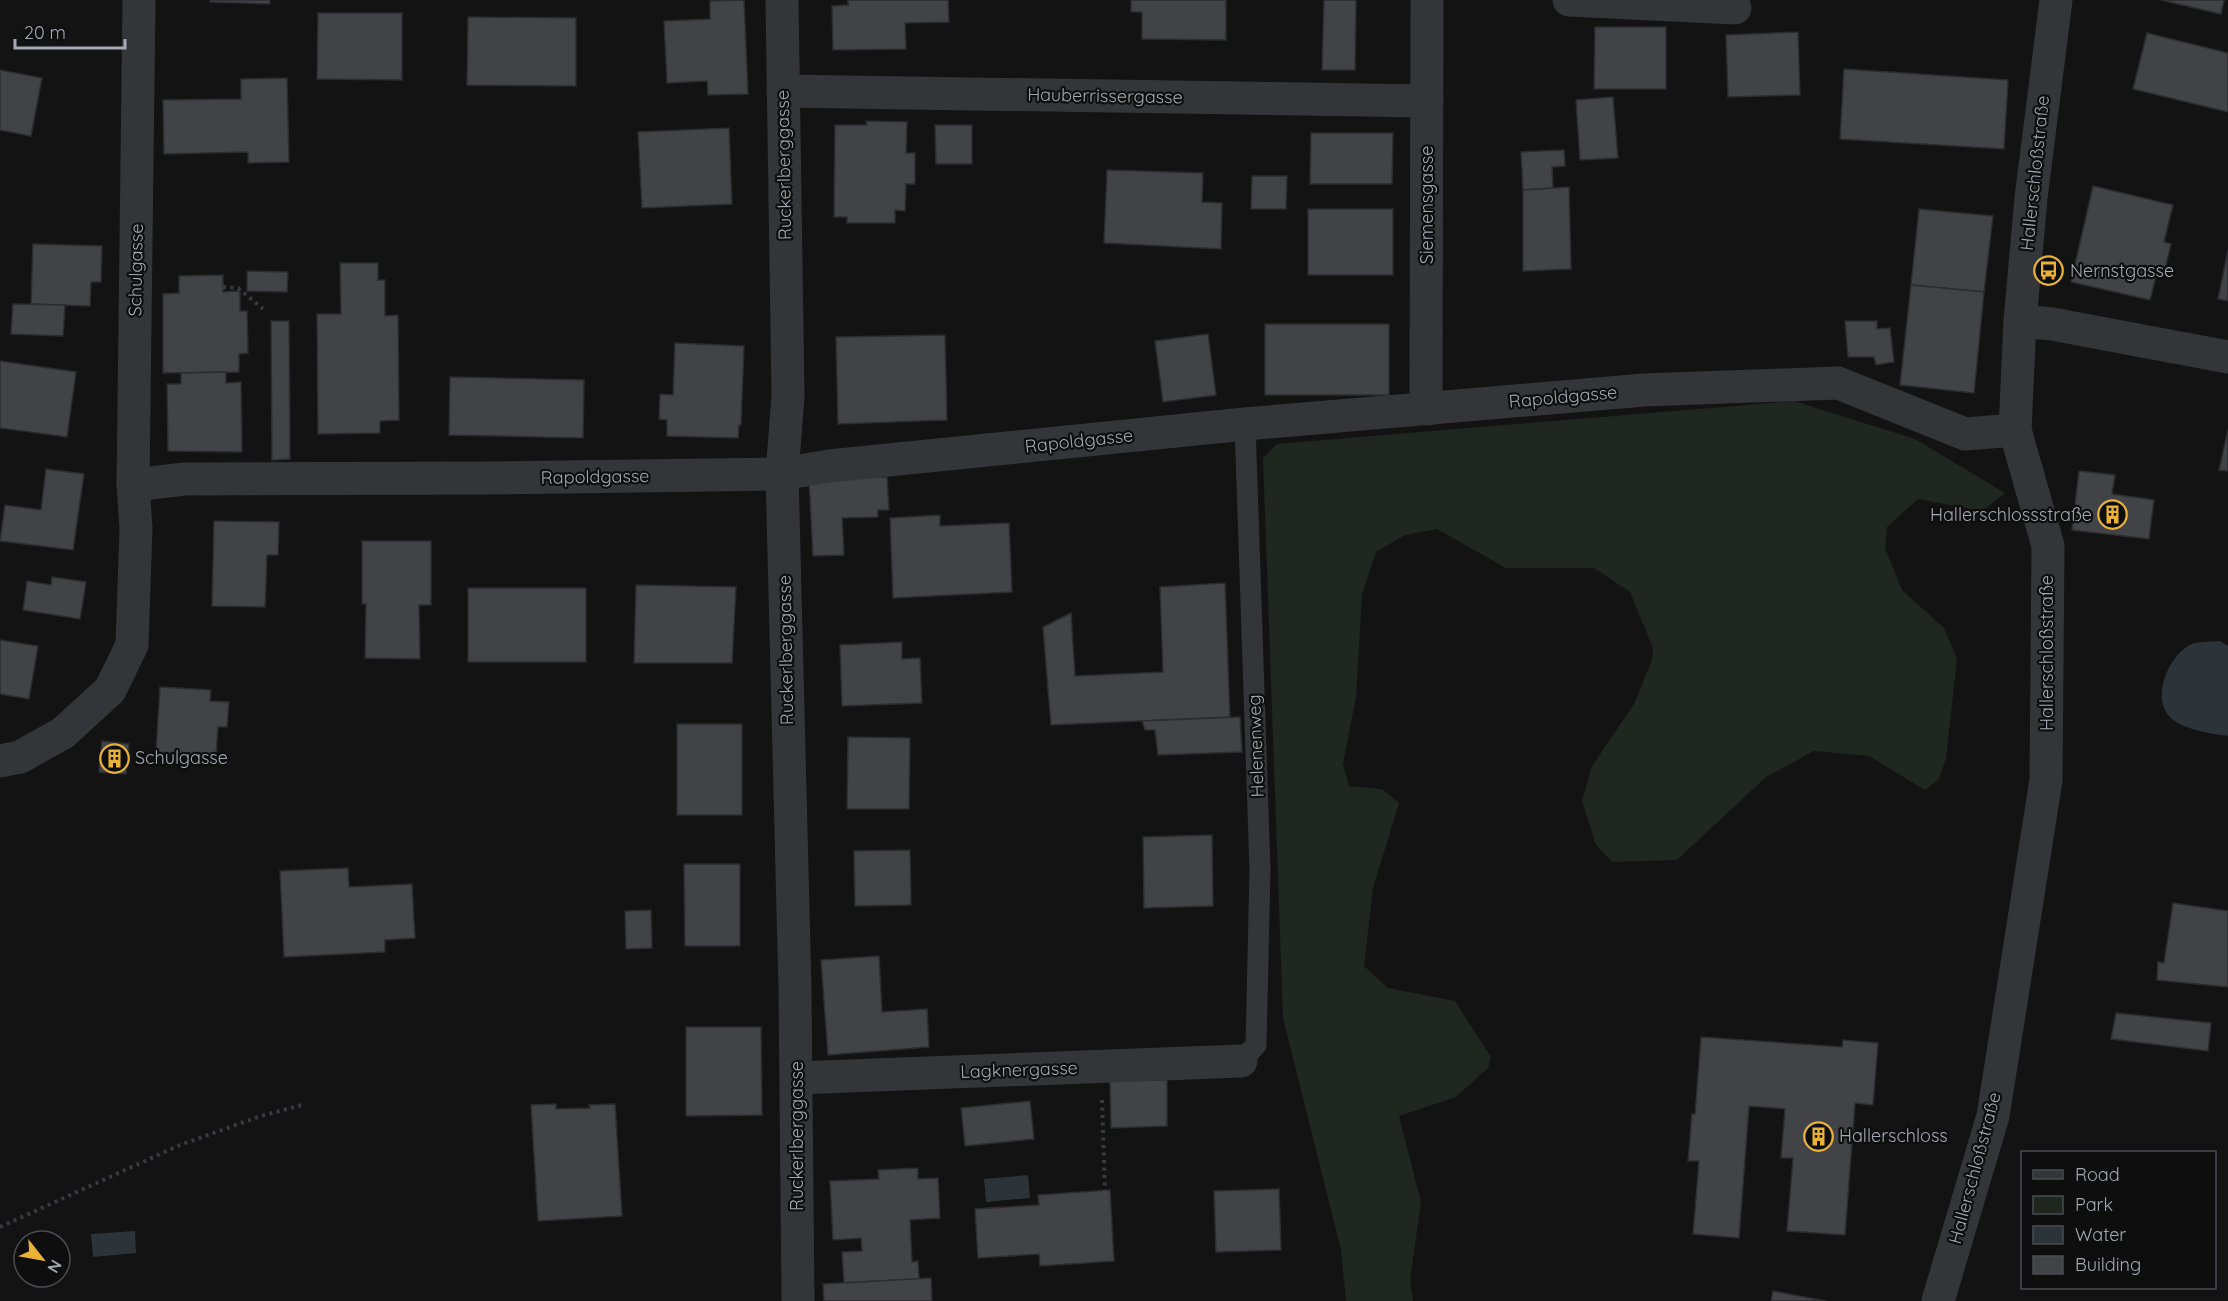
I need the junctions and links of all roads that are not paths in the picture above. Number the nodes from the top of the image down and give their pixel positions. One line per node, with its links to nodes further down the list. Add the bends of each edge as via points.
1 (139, 0): 15 (street, Schulgasse)
2 (782, 0): 7 (street, Ruckerlberggasse)
3 (1427, 0): 8 (street, Siemensgasse)
4 (1569, 0): 6 (street)
5 (2056, 0): 9 (street, Hallerschloßstraße)
6 (1735, 8)
7 (783, 91): 8 (street, Hauberrissergasse); 14 (street, Ruckerlberggasse, via 788,396)
8 (1427, 101): 11 (street, Siemensgasse)
9 (2020, 321): 10 (street); 13 (street, Hallerschloßstraße)
10 (2228, 357)
11 (1428, 409): 12 (street, Rapoldgasse); 13 (street, Rapoldgasse, via 1644,390 1838,383 1965,434)
12 (1245, 424): 14 (street, Rapoldgasse); 17 (lane, Helenenweg, via 1260,870 1256,1045)
13 (2015, 430): 20 (street, Hallerschloßstraße, via 2048,546 2046,780 1993,1116)
14 (782, 474): 15 (street, Rapoldgasse, via 186,479); 18 (street, Ruckerlberggasse)
15 (133, 484): 16 (street, Schulgasse, via 136,528 132,645 110,690 63,733 20,757)
16 (0, 761)
17 (1241, 1061): 18 (street, Lagknergasse)
18 (797, 1078): 19 (street, Ruckerlberggasse)
19 (798, 1301)
20 (1938, 1301)

